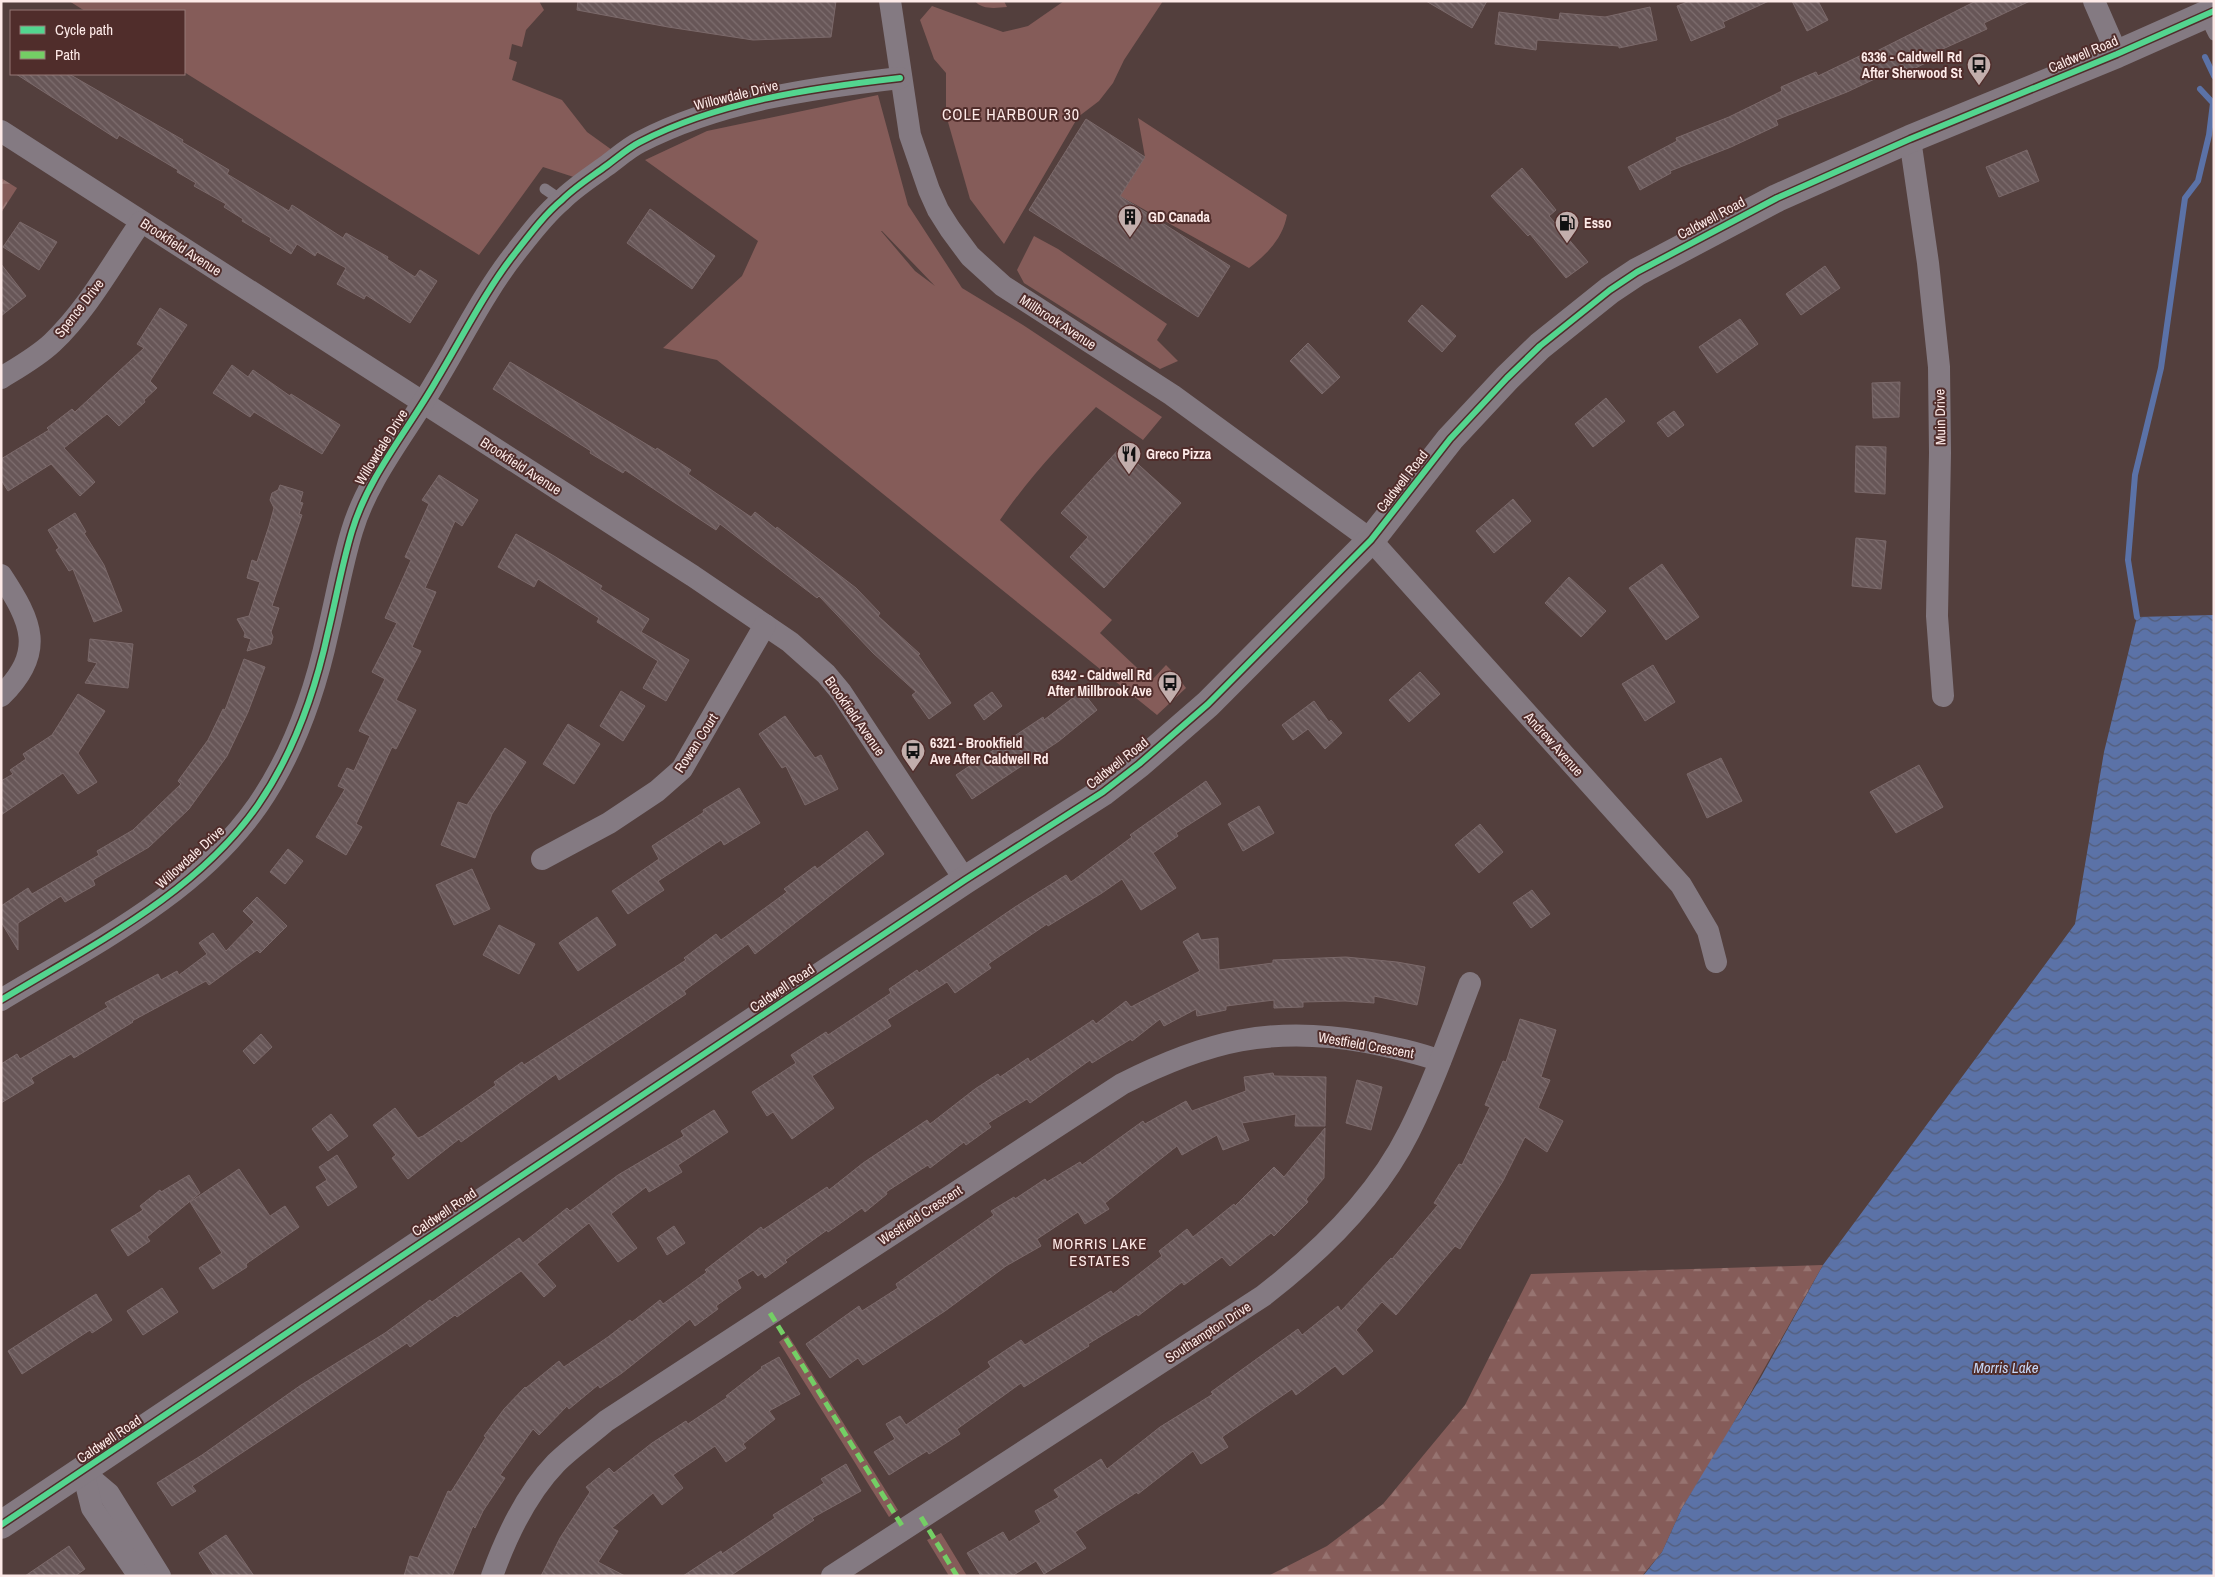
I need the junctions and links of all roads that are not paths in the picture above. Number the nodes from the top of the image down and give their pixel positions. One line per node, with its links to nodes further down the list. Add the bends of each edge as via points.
1 (890, 1): 5 (street, Millbrook Avenue)
2 (2094, 1): 4 (street)
3 (2210, 21): 4 (street, Caldwell Road)
4 (2117, 54): 7 (street, Caldwell Road)
5 (900, 78): 10 (street, Willowdale Drive, via 794,94 691,119 637,143 553,195 493,284); 11 (street, Millbrook Avenue, via 910,135 929,190 950,230 970,256 1003,286 1172,395)
6 (1, 131): 8 (street, Brookfield Avenue)
7 (1910, 139): 11 (street, Caldwell Road, via 1777,198 1637,272 1610,290 1540,346 1501,385 1450,439); 15 (street, Muin Drive, via 1939,367 1937,616)
8 (141, 222): 9 (street, Spence Drive, via 87,302 65,328 31,360); 10 (street, Brookfield Avenue)
9 (1, 378)
10 (424, 403): 13 (street, Brookfield Avenue); 20 (street, Willowdale Drive, via 364,496 352,530 313,687 286,757 257,806 223,847 182,884 121,927)
11 (1371, 540): 17 (street, Caldwell Road, via 1208,704 1139,764 1103,792); 18 (street, Andrew Avenue, via 1681,886 1708,930)
12 (1, 575): 14 (street, via 24,610 30,642 23,669)
13 (765, 625): 16 (street, Rowan Court, via 682,769 657,791 609,823); 17 (street, Brookfield Avenue, via 811,659 841,692)
14 (1, 696)
15 (1943, 696)
16 (542, 859)
17 (965, 880): 22 (street, Caldwell Road)
18 (1716, 962)
19 (1470, 984): 21 (street, Southampton Drive)
20 (1, 1000)
21 (1440, 1061): 26 (street, Westfield Crescent, via 1354,1040 1298,1034 1270,1035 1203,1049 1165,1062 1122,1084 606,1421 556,1463 537,1488 502,1547); 27 (street, Southampton Drive, via 1408,1133 1386,1170 1334,1234 1299,1268 1263,1296)
22 (83, 1472): 23 (street, Caldwell Road); 24 (street, via 92,1508); 25 (street, via 109,1494)
23 (1, 1525)
24 (139, 1576)
25 (160, 1576)
26 (492, 1576)
27 (832, 1576)

